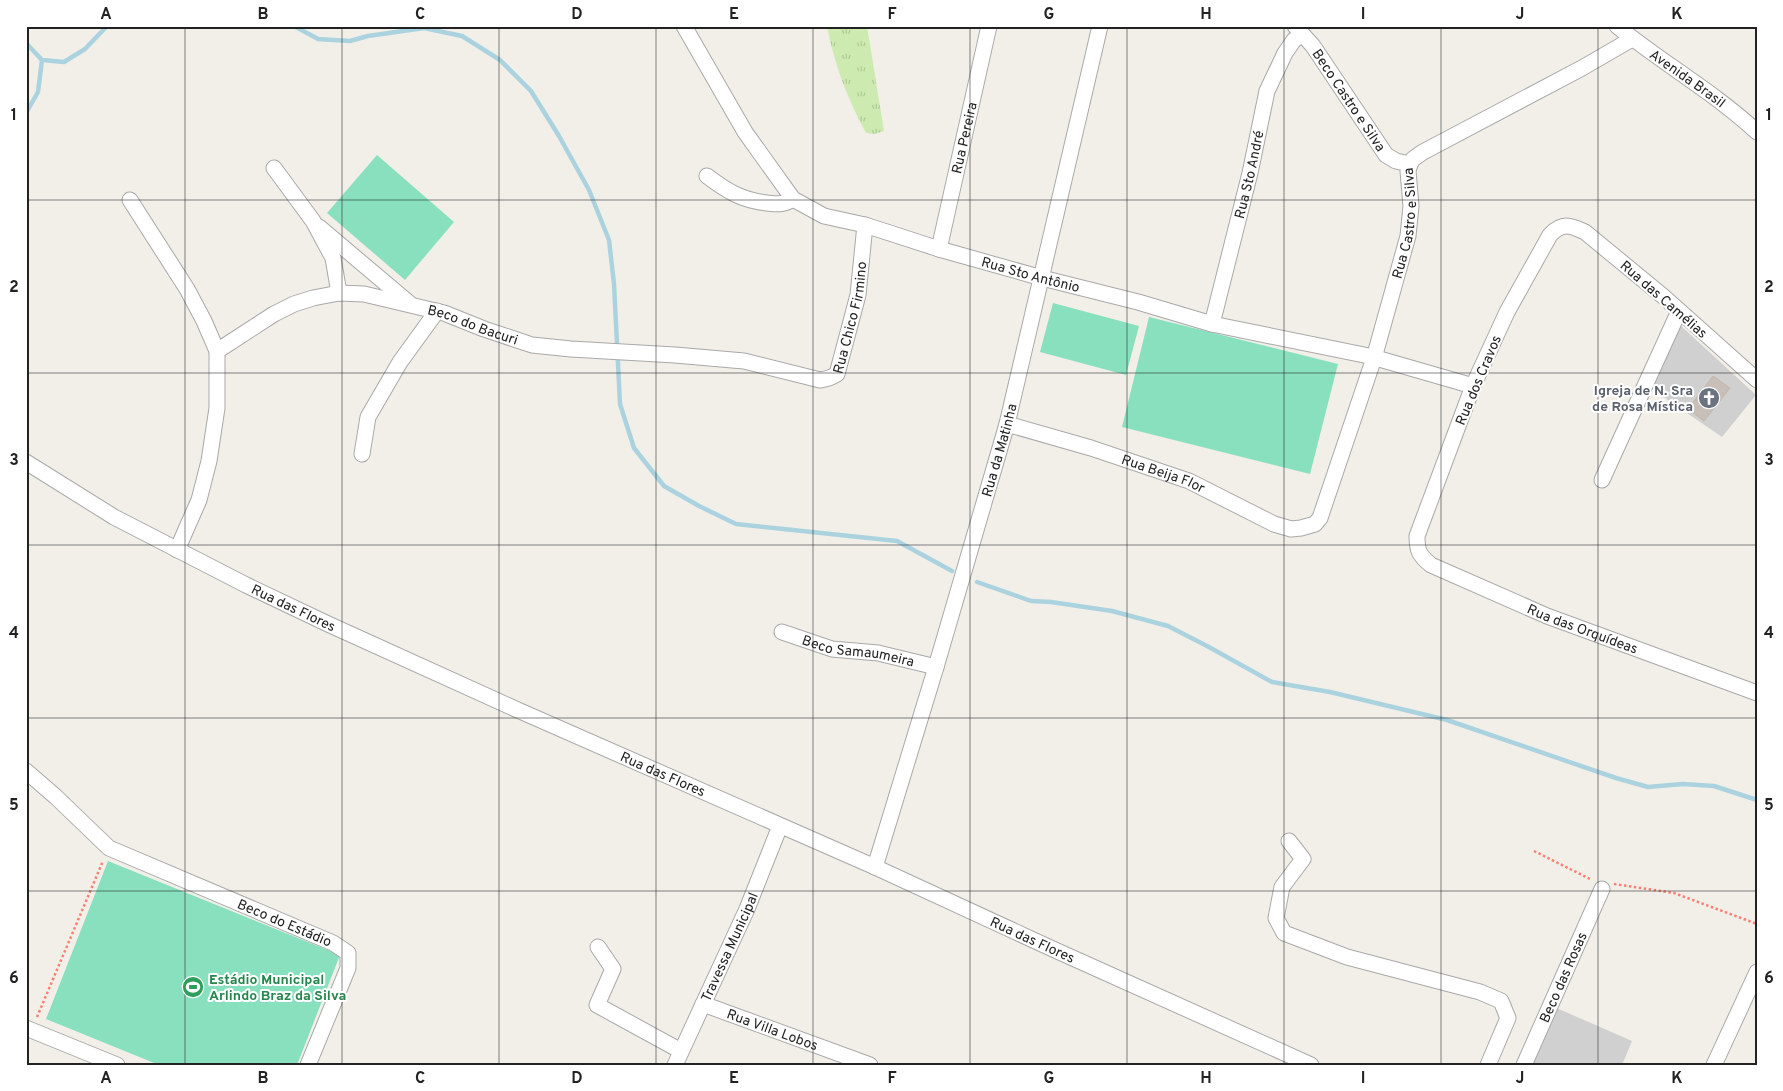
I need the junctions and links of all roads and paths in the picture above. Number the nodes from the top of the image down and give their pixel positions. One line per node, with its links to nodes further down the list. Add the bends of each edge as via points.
1 (684, 26): 11 (street, Rua Sto Antônio, via 746,132)
2 (989, 26): 16 (street, Rua Pereira)
3 (1100, 26): 17 (street, Rua da Matinha)
4 (1617, 26): 6 (street, Avenida Brasil)
5 (1298, 31): 8 (street, Beco Castro e Silva, via 1313,46 1386,155); 22 (street, Rua Sto André, via 1267,91)
6 (1632, 39): 7 (street, Avenida Brasil, via 1687,76); 8 (street, Rua Castro e Silva, via 1418,155)
7 (1757, 132)
8 (1410, 164): 24 (street, Rua Castro e Silva, via 1408,236)
9 (274, 168): 13 (street)
10 (707, 176): 11 (street, via 724,189 750,201 785,204)
11 (793, 199): 14 (street, Rua Sto Antônio, via 824,216)
12 (130, 200): 23 (street, via 186,289)
13 (313, 222): 18 (street, via 333,258); 19 (street)
14 (865, 225): 16 (street, Rua Sto Antônio); 25 (street, Rua Chico Firmino, via 858,295 836,374 820,380)
15 (1566, 226): 21 (street, Rua das Camélias, via 1585,232); 27 (street, Rua dos Cravos, via 1556,228 1550,235 1507,312)
16 (939, 248): 17 (street, Rua Sto Antônio)
17 (1042, 278): 22 (street, Rua Sto Antônio); 28 (street, Rua da Matinha)
18 (339, 293): 19 (street, Beco do Bacuri, via 364,294); 23 (street, Beco do Bacuri, via 294,304)
19 (412, 305): 20 (street, Beco do Bacuri)
20 (436, 311): 25 (street, Beco do Bacuri, via 532,345); 29 (street, via 400,362 368,418)
21 (1679, 311): 26 (street, Rua das Camélias); 31 (street)
22 (1212, 324): 24 (street, Rua Sto Antônio)
23 (217, 351): 34 (street, via 217,408 209,462 199,500)
24 (1374, 358): 27 (street, Rua Sto Antônio); 32 (street, Rua Castro e Silva, via 1320,518)
25 (744, 361)
26 (1757, 380)
27 (1473, 386): 33 (street, Rua dos Cravos, via 1416,536)
28 (1007, 424): 32 (street, Rua Beija Flor, via 1189,481 1274,524 1296,529); 36 (street, Rua da Matinha)
29 (362, 454)
30 (26, 462): 34 (street, Rua das Flores, via 114,517)
31 (1602, 480)
32 (1315, 524)
33 (1417, 549): 37 (street, Rua das Orquídeas, via 1431,565 1548,616)
34 (177, 550): 39 (street, Rua das Flores, via 388,652)
35 (782, 632): 36 (street, Beco Samaumeira, via 832,649 878,653)
36 (936, 668): 43 (street, Rua da Matinha)
37 (1757, 693)
38 (26, 771): 41 (street, Beco do Estádio)
39 (780, 826): 43 (street, Rua das Flores); 48 (street, Travessa Municipal, via 747,909)
40 (1289, 841): 57 (street, via 1303,859 1282,887 1276,918 1284,933 1347,957 1480,992 1501,1001 1508,1018)
41 (109, 848): 49 (path); 53 (street, Beco do Estádio, via 333,943 348,953 348,968)
42 (1534, 851): 44 (path)
43 (875, 867): 56 (street, Rua das Flores)
44 (1603, 884): 45 (path, via 1674,893); 58 (street, Beco das Rosas)
45 (1757, 924)
46 (598, 947): 50 (street, via 613,969 597,1005)
47 (1757, 972): 51 (street)
48 (703, 1004): 50 (street, Travessa Municipal); 55 (street, Rua Villa Lobos)
49 (29, 1029): 52 (street)
50 (681, 1051): 54 (street, Travessa Municipal)
51 (1716, 1064)
52 (117, 1065)
53 (308, 1065)
54 (675, 1065)
55 (870, 1065)
56 (1311, 1065)
57 (1488, 1065)
58 (1524, 1065)

